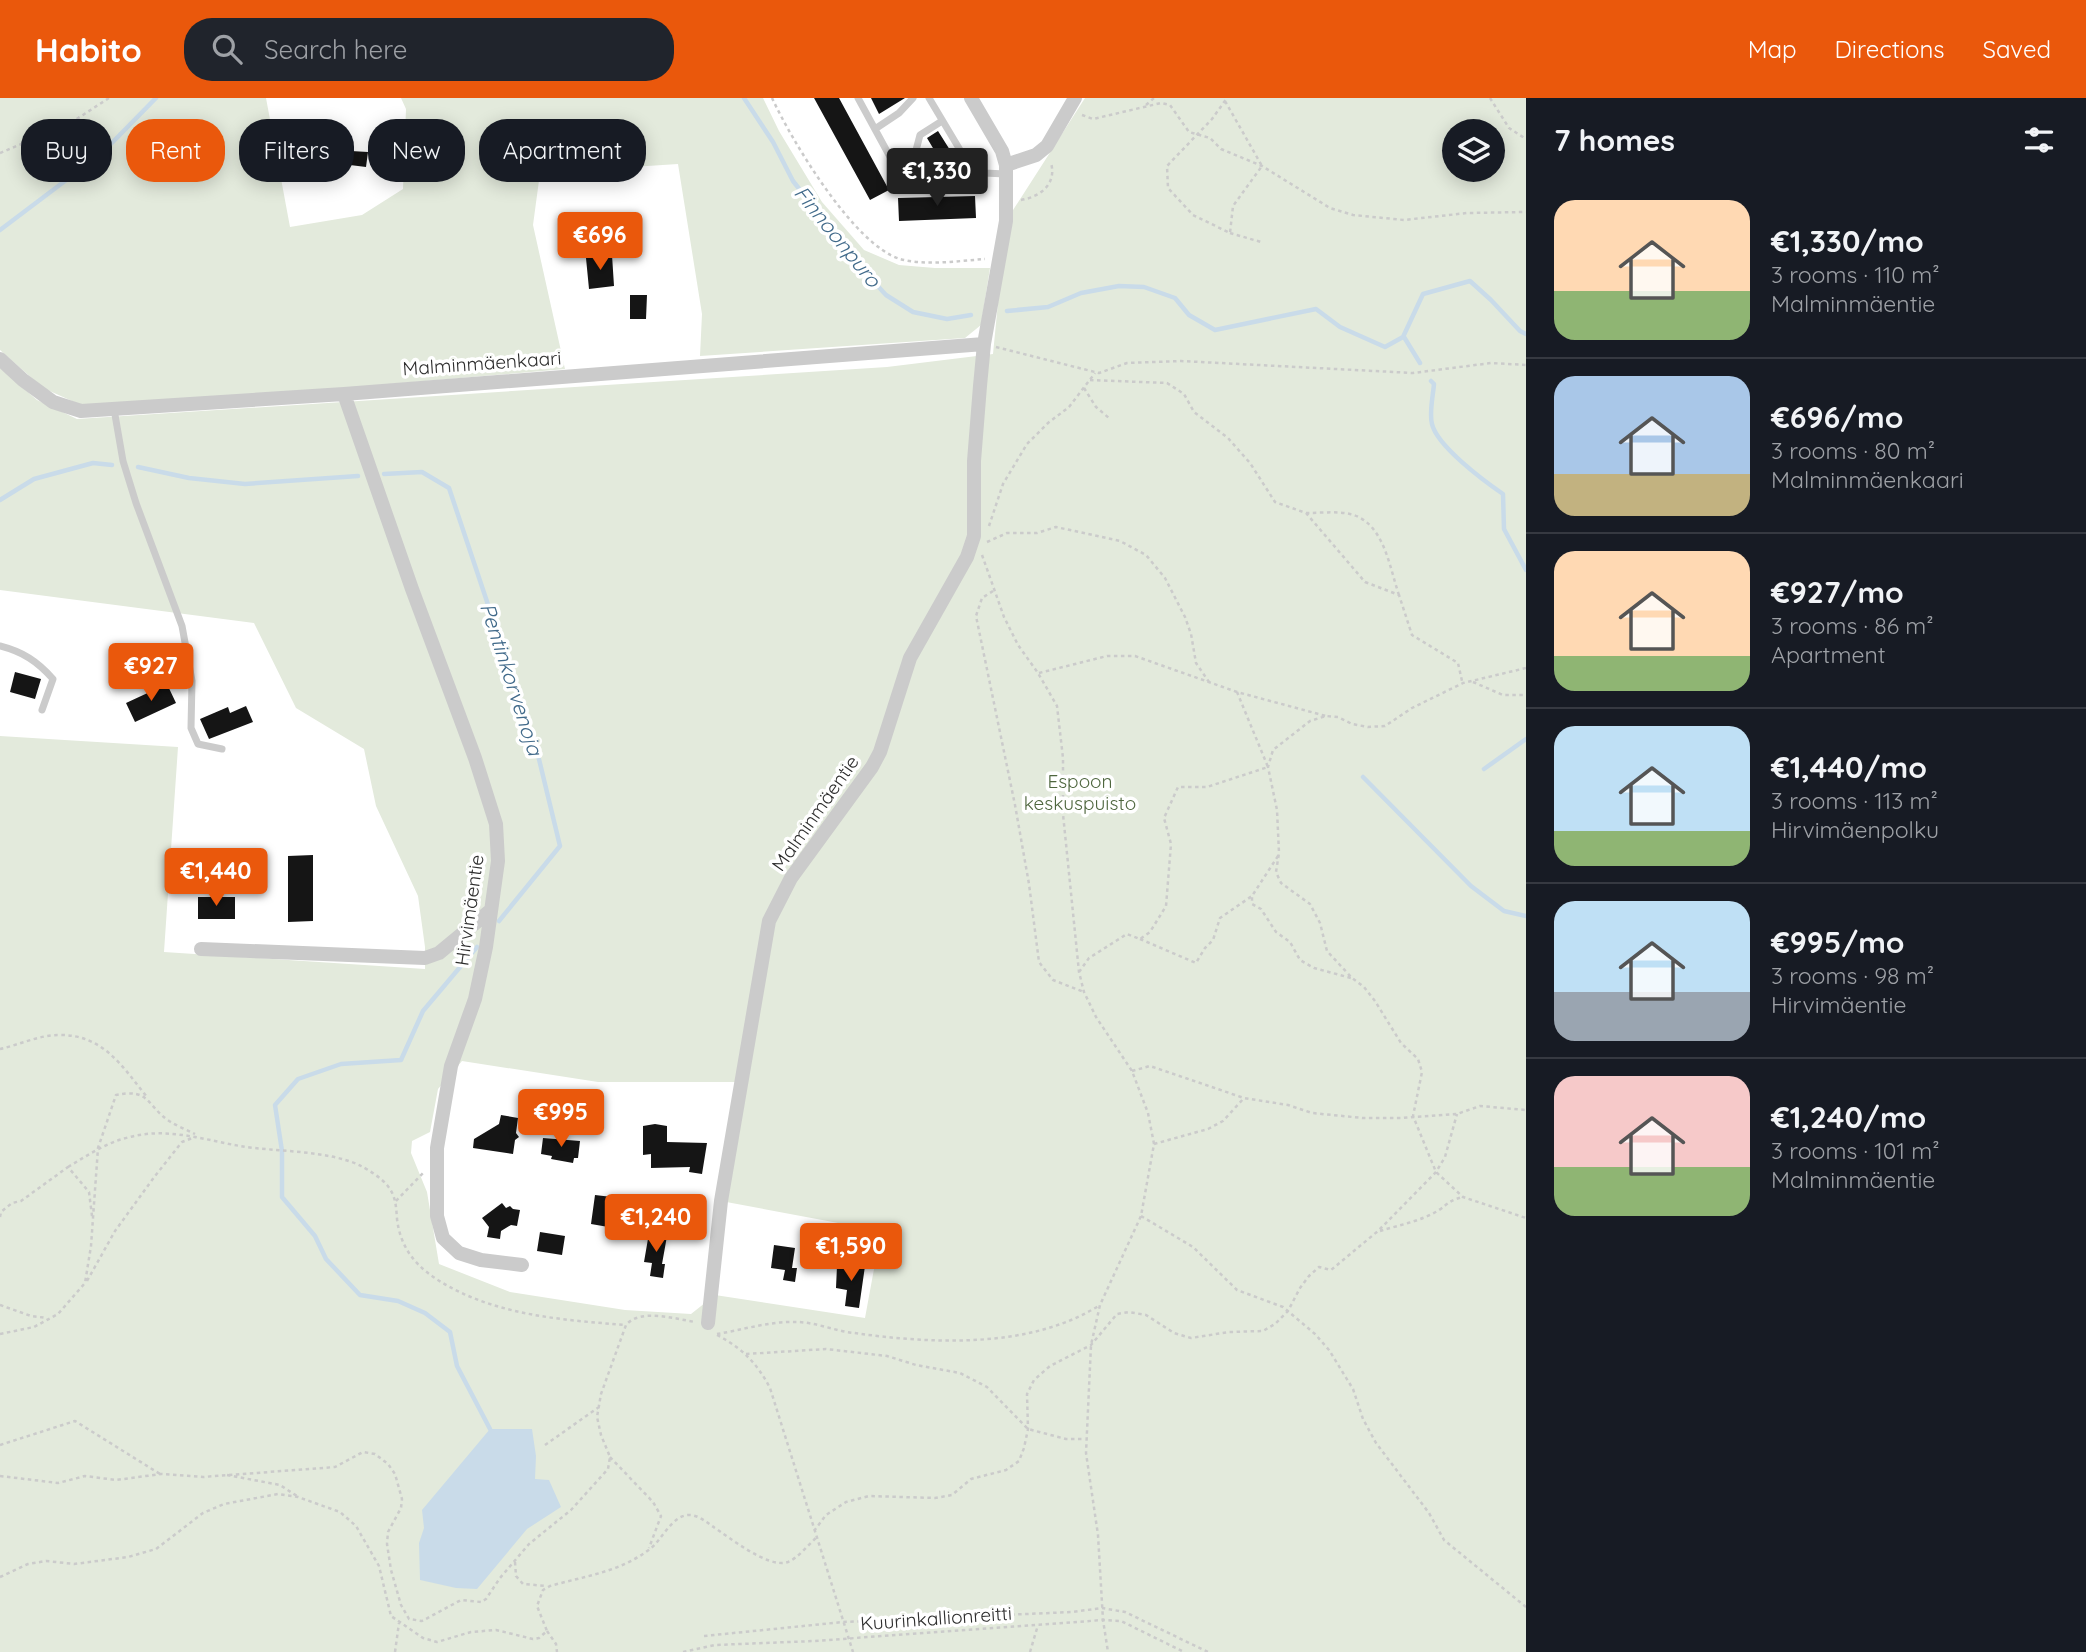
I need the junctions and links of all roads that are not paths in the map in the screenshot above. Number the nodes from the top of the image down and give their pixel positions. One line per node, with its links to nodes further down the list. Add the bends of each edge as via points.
1 (858, 98): 7 (lane)
2 (913, 98): 7 (lane)
3 (929, 98): 6 (lane)
4 (971, 98): 9 (street, Malminmäentie, via 1002,151)
5 (1073, 102): 9 (street, via 1047,146)
6 (942, 121): 8 (lane); 10 (lane, via 920,135)
7 (875, 129): 10 (lane, via 895,166)
8 (974, 167): 9 (lane, via 984,173); 10 (lane, via 960,175)
9 (1006, 170): 11 (street, Malminmäentie, via 1006,221)
10 (909, 177)
11 (984, 344): 13 (street, Malminmäenkaari); 21 (street, Malminmäentie, via 974,461 980,539 910,659 872,767 791,878 769,921 721,1201)
12 (0, 359): 14 (street, Malminmäenkaari, via 53,402 80,411)
13 (344, 394): 14 (street, Malminmäenkaari); 18 (street, Hirvimäentie, via 496,824 498,862)
14 (114, 409): 17 (lane, via 136,503 182,626 192,681 191,728 198,744)
15 (0, 646): 16 (lane, via 36,660 53,679)
16 (43, 710)
17 (222, 749)
18 (491, 910): 19 (street, via 439,953 425,958); 20 (street, Hirvimäentie, via 475,999 451,1066 437,1158 438,1216 443,1238 460,1253)
19 (201, 949)
20 (522, 1265)
21 (712, 1329)

